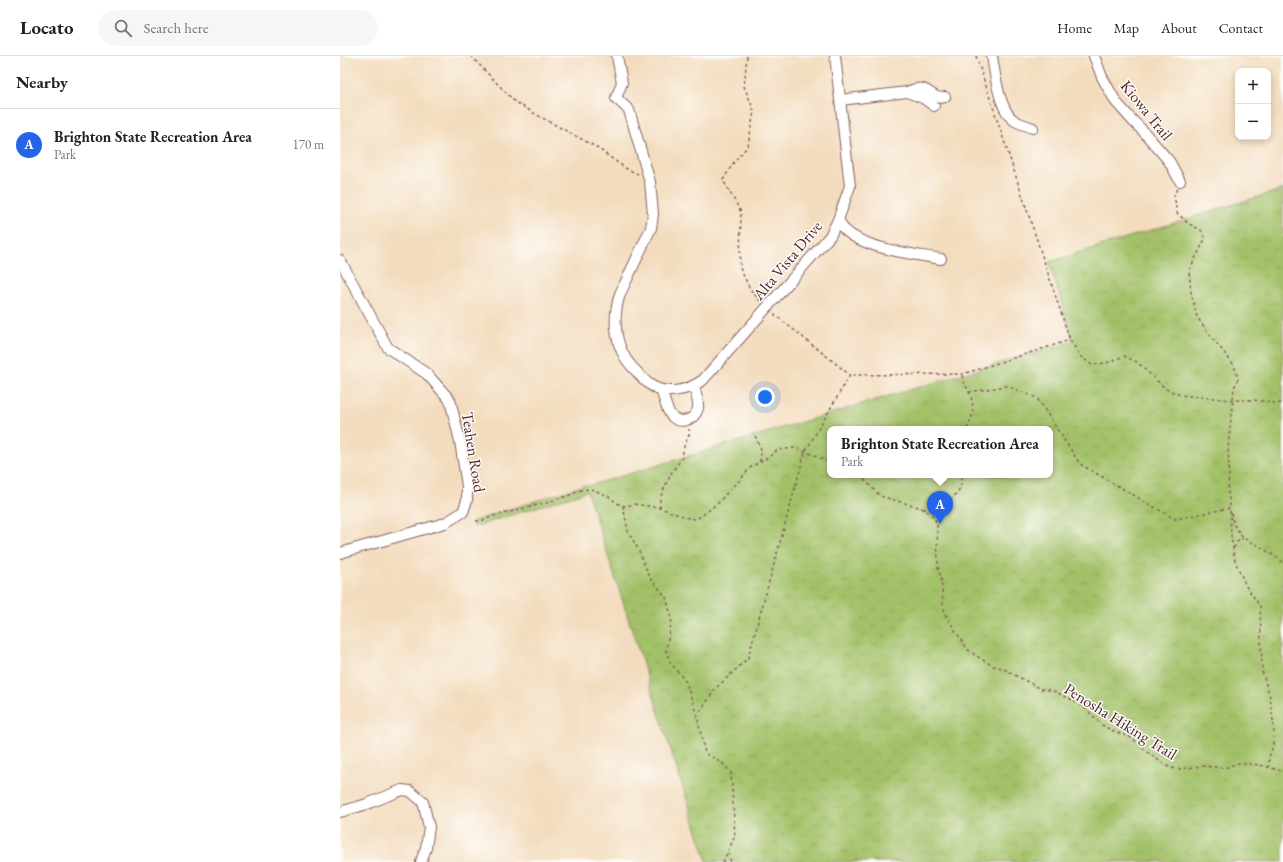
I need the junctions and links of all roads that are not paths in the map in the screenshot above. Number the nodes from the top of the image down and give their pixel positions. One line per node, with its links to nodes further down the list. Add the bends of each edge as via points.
1 (617, 56): 15 (street, via 622,83 616,98 629,110 650,180 653,214 651,228 617,303 616,332 626,360 648,384)
2 (835, 56): 7 (street, Alta Vista Drive)
3 (992, 56): 9 (street, via 997,83 1009,115 1015,121)
4 (1094, 56): 10 (street, Kiowa Trail, via 1116,102 1169,160)
5 (907, 92): 6 (street, via 924,89 934,96); 7 (street); 8 (street, via 923,98)
6 (945, 97)
7 (840, 100): 11 (street, Alta Vista Drive, via 850,186)
8 (934, 106)
9 (1033, 128)
10 (1180, 181)
11 (838, 220): 12 (street, via 850,234 870,244); 14 (street, Alta Vista Drive, via 830,236 703,380)
12 (941, 259)
13 (340, 260): 16 (street, Teahen Road, via 388,348 427,374 450,400 467,486 467,500 463,512 445,522)
14 (694, 386): 15 (street, Alta Vista Drive, via 681,390); 15 (street, via 698,409 693,418 681,422 669,413)
15 (661, 390)
16 (340, 553)
17 (340, 812): 18 (street, via 402,790 410,791 422,802 429,827)
18 (421, 862)

